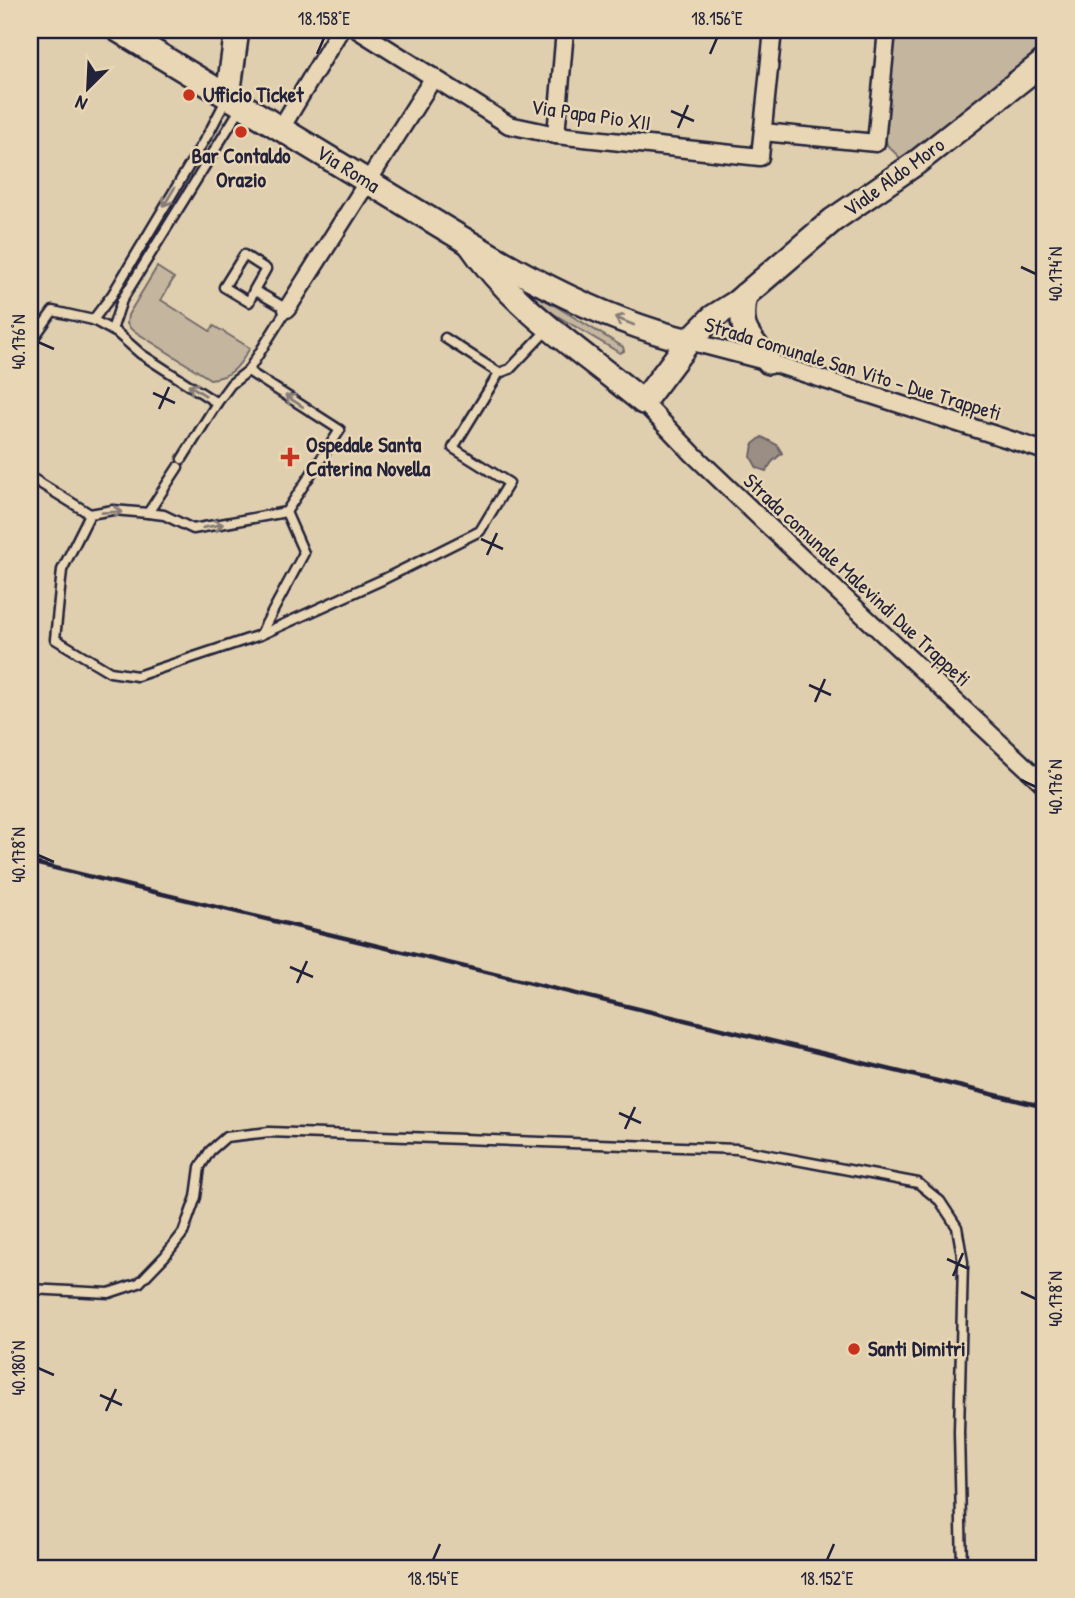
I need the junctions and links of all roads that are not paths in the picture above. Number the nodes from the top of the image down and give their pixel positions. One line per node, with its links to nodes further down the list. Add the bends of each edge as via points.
1 (118, 30): 10 (main road, Via Roma)
2 (237, 30): 10 (main road)
3 (340, 30): 11 (street)
4 (358, 30): 9 (street, Via Papa Pio XII)
5 (565, 30): 13 (street)
6 (773, 30): 12 (street)
7 (887, 30): 12 (street, via 876,143)
8 (1045, 61): 17 (main road, Viale Aldo Moro, via 916,163 833,220)
9 (434, 77): 13 (street, Via Papa Pio XII, via 509,125); 14 (street)
10 (230, 109): 11 (main road, Via Roma); 19 (lane, one-way to 19); 21 (lane, via 122,300)
11 (281, 128): 14 (main road, Via Roma)
12 (763, 132): 13 (street, Via Papa Pio XII, via 760,157)
13 (556, 135)
14 (367, 181): 15 (main road, Via Roma); 18 (street)
15 (470, 244): 20 (main road, via 517,300); 24 (main road, Via Roma, one-way to 15, via 613,317)
16 (254, 290): 16 (lane, via 266,269 244,255 224,287 249,302); 18 (lane)
17 (741, 299): 24 (main road, Viale Aldo Moro, via 723,328); 25 (main road, via 744,330)
18 (287, 309): 26 (lane)
19 (93, 320): 21 (lane); 23 (lane, via 53,311)
20 (550, 327): 27 (lane, via 510,369); 29 (main road)
21 (112, 330): 28 (lane, one-way to 21)
22 (445, 338): 27 (lane)
23 (30, 343)
24 (696, 343): 25 (street, Strada comunale San Vito - Due Trappeti); 29 (main road, Viale Aldo Moro)
25 (769, 362): 30 (street, Strada comunale San Vito - Due Trappeti)
26 (248, 371): 28 (lane, via 230,384); 32 (lane, one-way to 26, via 340,430)
27 (499, 373): 35 (lane, via 453,448 509,482 480,531)
28 (217, 402): 33 (lane)
29 (643, 402): 36 (street, Strada comunale Malevindi Due Trappeti)
30 (1045, 451)
31 (30, 477): 34 (lane)
32 (286, 512): 33 (lane, one-way to 32, via 193,529); 35 (lane, via 304,553)
33 (148, 513): 34 (lane, one-way to 33, via 114,510)
34 (90, 514): 35 (lane, via 62,569 55,639 110,672 137,676)
35 (260, 635)
36 (1045, 785)
37 (30, 1289): 38 (lane, via 109,1293 139,1283 183,1233 196,1197 200,1167 226,1137 283,1133 737,1149 918,1182 940,1200 957,1227 963,1262)
38 (962, 1568)

